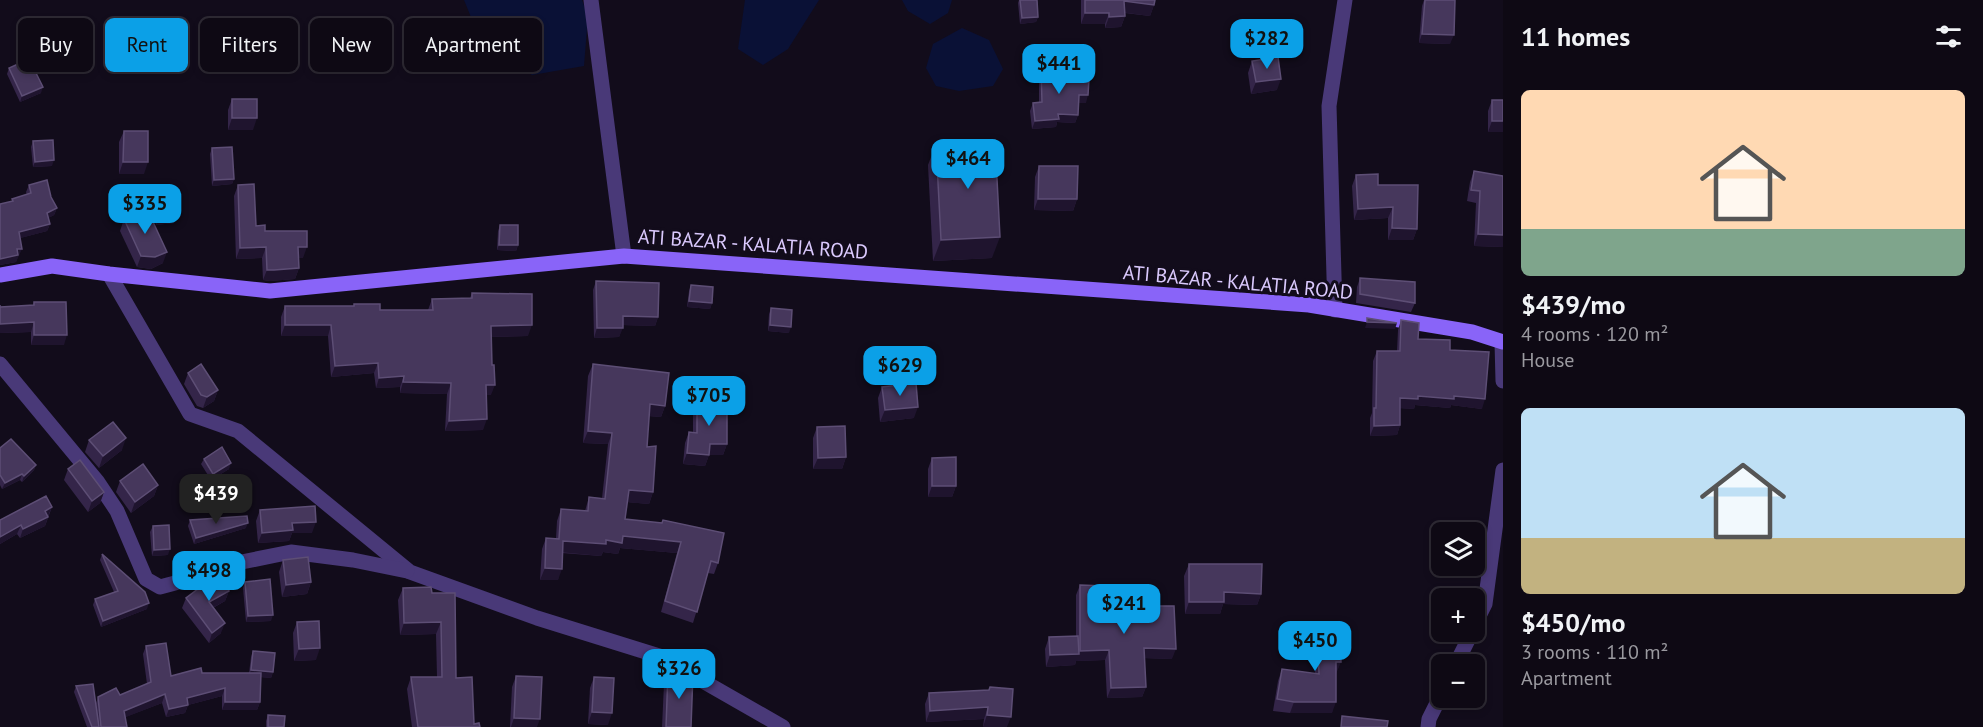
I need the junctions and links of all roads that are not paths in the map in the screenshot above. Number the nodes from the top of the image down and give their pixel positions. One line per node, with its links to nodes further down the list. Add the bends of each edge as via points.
1 (591, 0): 3 (street)
2 (1345, 0): 6 (street, via 1329,106)
3 (624, 256): 4 (main road, ATI BAZAR - KALATIA ROAD, via 270,291); 6 (main road, ATI BAZAR - KALATIA ROAD, via 1297,304)
4 (109, 274): 5 (main road, ATI BAZAR - KALATIA ROAD, via 52,266); 11 (street, via 190,414 238,430)
5 (0, 275)
6 (1335, 310): 7 (main road, ATI BAZAR - KALATIA ROAD, via 1472,332)
7 (1502, 342): 9 (street)
8 (0, 364): 11 (street, via 97,481 117,511 146,579 160,587 202,570 291,552)
9 (1503, 381)
10 (1503, 471): 12 (street)
11 (410, 572): 14 (street, via 659,656)
12 (1485, 604)
13 (1434, 708): 15 (street)
14 (783, 727)
15 (1428, 727)

